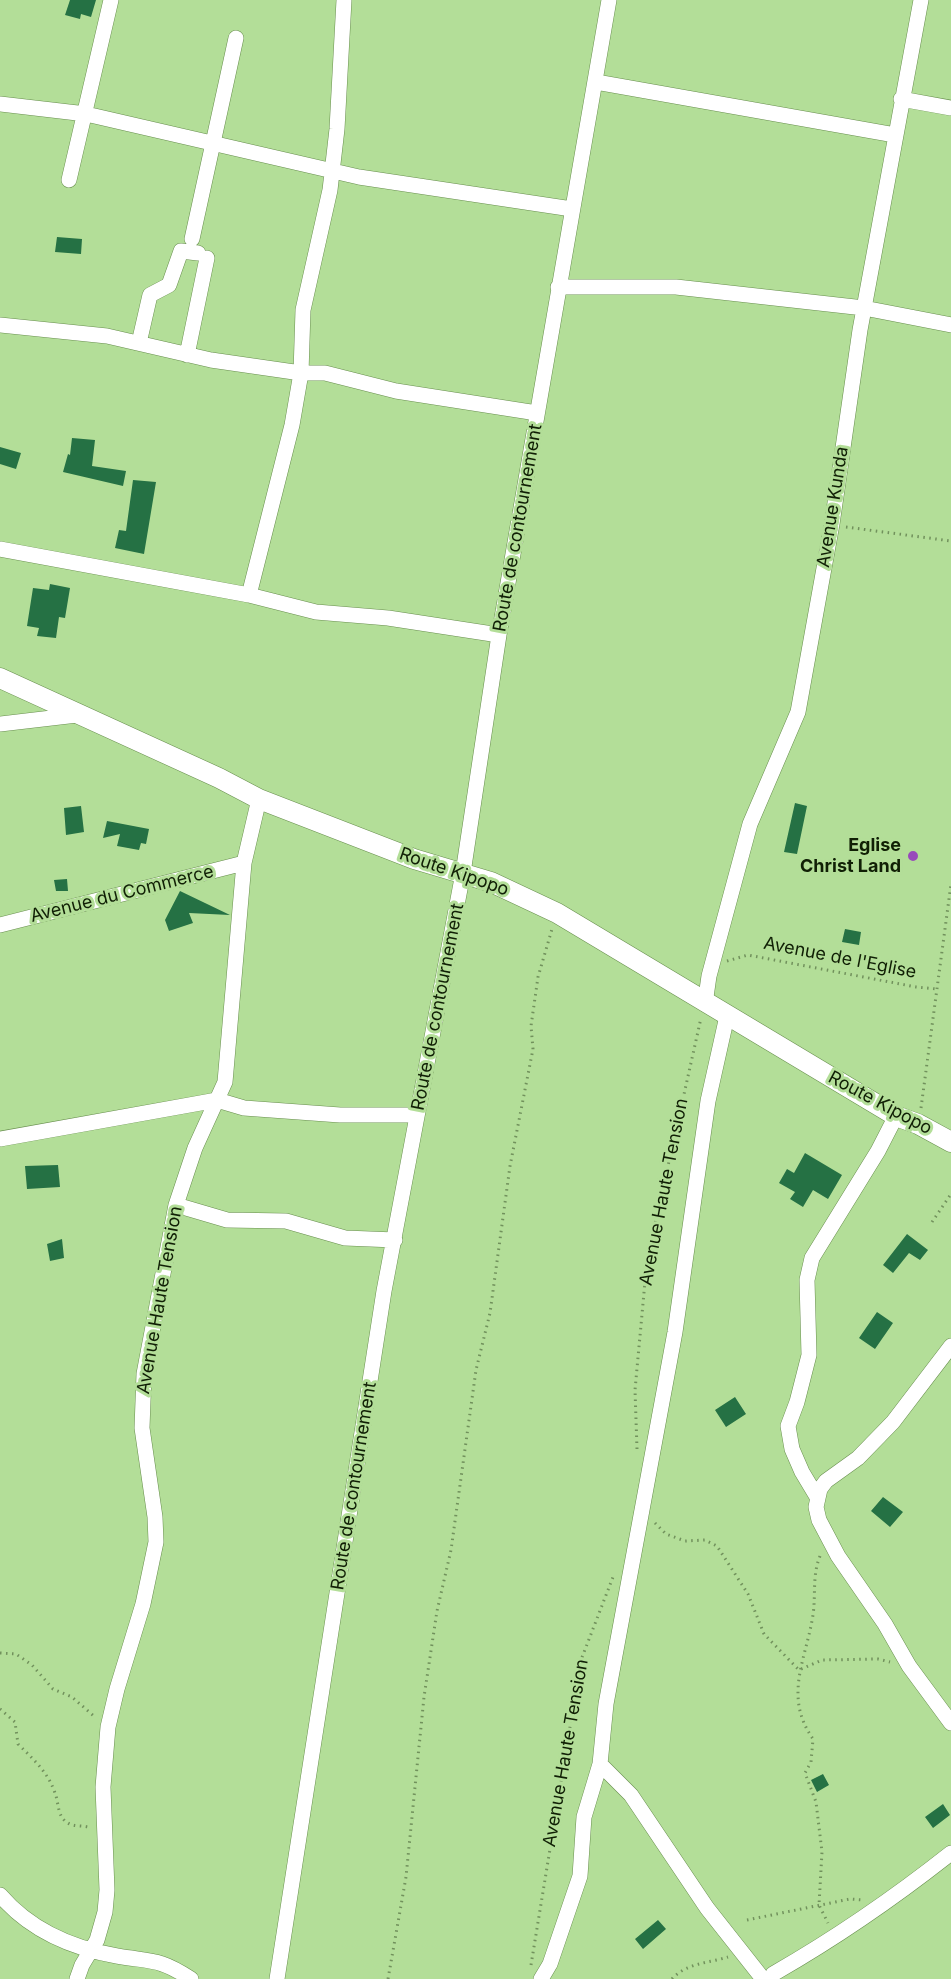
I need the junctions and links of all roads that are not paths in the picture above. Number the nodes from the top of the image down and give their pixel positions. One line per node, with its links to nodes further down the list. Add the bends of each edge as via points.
1 (111, 0): 10 (street)
2 (344, 0): 13 (street)
3 (609, 0): 6 (street, Route de contournement)
4 (921, 0): 7 (street, Avenue Kunda)
5 (236, 38): 12 (street)
6 (596, 82): 11 (street); 15 (street, Route de contournement)
7 (901, 99): 9 (street); 11 (street, Avenue Kunda)
8 (0, 104): 10 (street)
9 (951, 108)
10 (86, 114): 12 (street); 14 (street)
11 (895, 135): 18 (street, Avenue Kunda)
12 (211, 143): 13 (street); 16 (street)
13 (331, 171): 15 (street); 23 (street, via 303,310)
14 (69, 180)
15 (572, 209): 17 (street, Route de contournement)
16 (199, 250): 21 (street, via 181,251 169,285 150,295); 22 (street)
17 (558, 287): 18 (street, via 676,288); 24 (street, Route de contournement)
18 (864, 308): 20 (street); 35 (street, Avenue Kunda, via 832,524 798,712 750,824)
19 (0, 325): 21 (street, via 93,334)
20 (951, 325)
21 (139, 343): 22 (street)
22 (188, 355): 23 (street)
23 (301, 373): 24 (street, via 325,373 396,391); 26 (street, via 292,425)
24 (537, 413): 27 (street, Route de contournement)
25 (0, 549): 26 (street)
26 (249, 595): 27 (street, via 316,612)
27 (499, 634): 33 (street, Route de contournement)
28 (0, 678): 29 (main road, Route Kipopo)
29 (77, 715): 30 (street); 31 (main road, Route Kipopo)
30 (0, 724)
31 (259, 799): 32 (street, Avenue Haute Tension); 33 (main road, Route Kipopo, via 387,850)
32 (244, 863): 34 (street, Avenue du Commerce); 37 (street, Avenue Haute Tension, via 227,1073)
33 (463, 873): 35 (main road, Route Kipopo, via 557,913); 38 (street, Route de contournement)
34 (0, 925)
35 (705, 1004): 36 (main road, Route Kipopo)
36 (727, 1016): 39 (main road, Route Kipopo); 47 (street, via 708,1101 675,1332 606,1704)
37 (217, 1100): 38 (street, via 244,1108 340,1115); 40 (street); 42 (street, Avenue Haute Tension, via 192,1155)
38 (417, 1115): 43 (street, Route de contournement)
39 (896, 1116): 41 (main road, Route Kipopo); 45 (street, via 812,1257 807,1280 809,1355 788,1426 799,1464)
40 (0, 1139)
41 (951, 1142)
42 (176, 1205): 43 (street, via 227,1220 286,1221 345,1238); 50 (street, Avenue Haute Tension, via 141,1393 156,1524 154,1556 108,1727 103,1787 105,1911)
43 (395, 1240): 54 (street, Route de contournement)
44 (951, 1346): 45 (street, via 893,1422 858,1458 826,1481)
45 (817, 1497): 46 (street, via 819,1520 828,1539 909,1666)
46 (951, 1723)
47 (600, 1764): 51 (street, via 584,1817 576,1891 550,1964); 55 (street, via 631,1795 670,1856)
48 (951, 1853): 56 (street, via 886,1904 773,1974)
49 (0, 1895): 50 (street, via 38,1930)
50 (93, 1949): 52 (street, Avenue Haute Tension); 53 (street, via 114,1956 157,1960)
51 (536, 1973)
52 (77, 1979)
53 (191, 1979)
54 (277, 1979)
55 (763, 1979)
56 (771, 1979)

